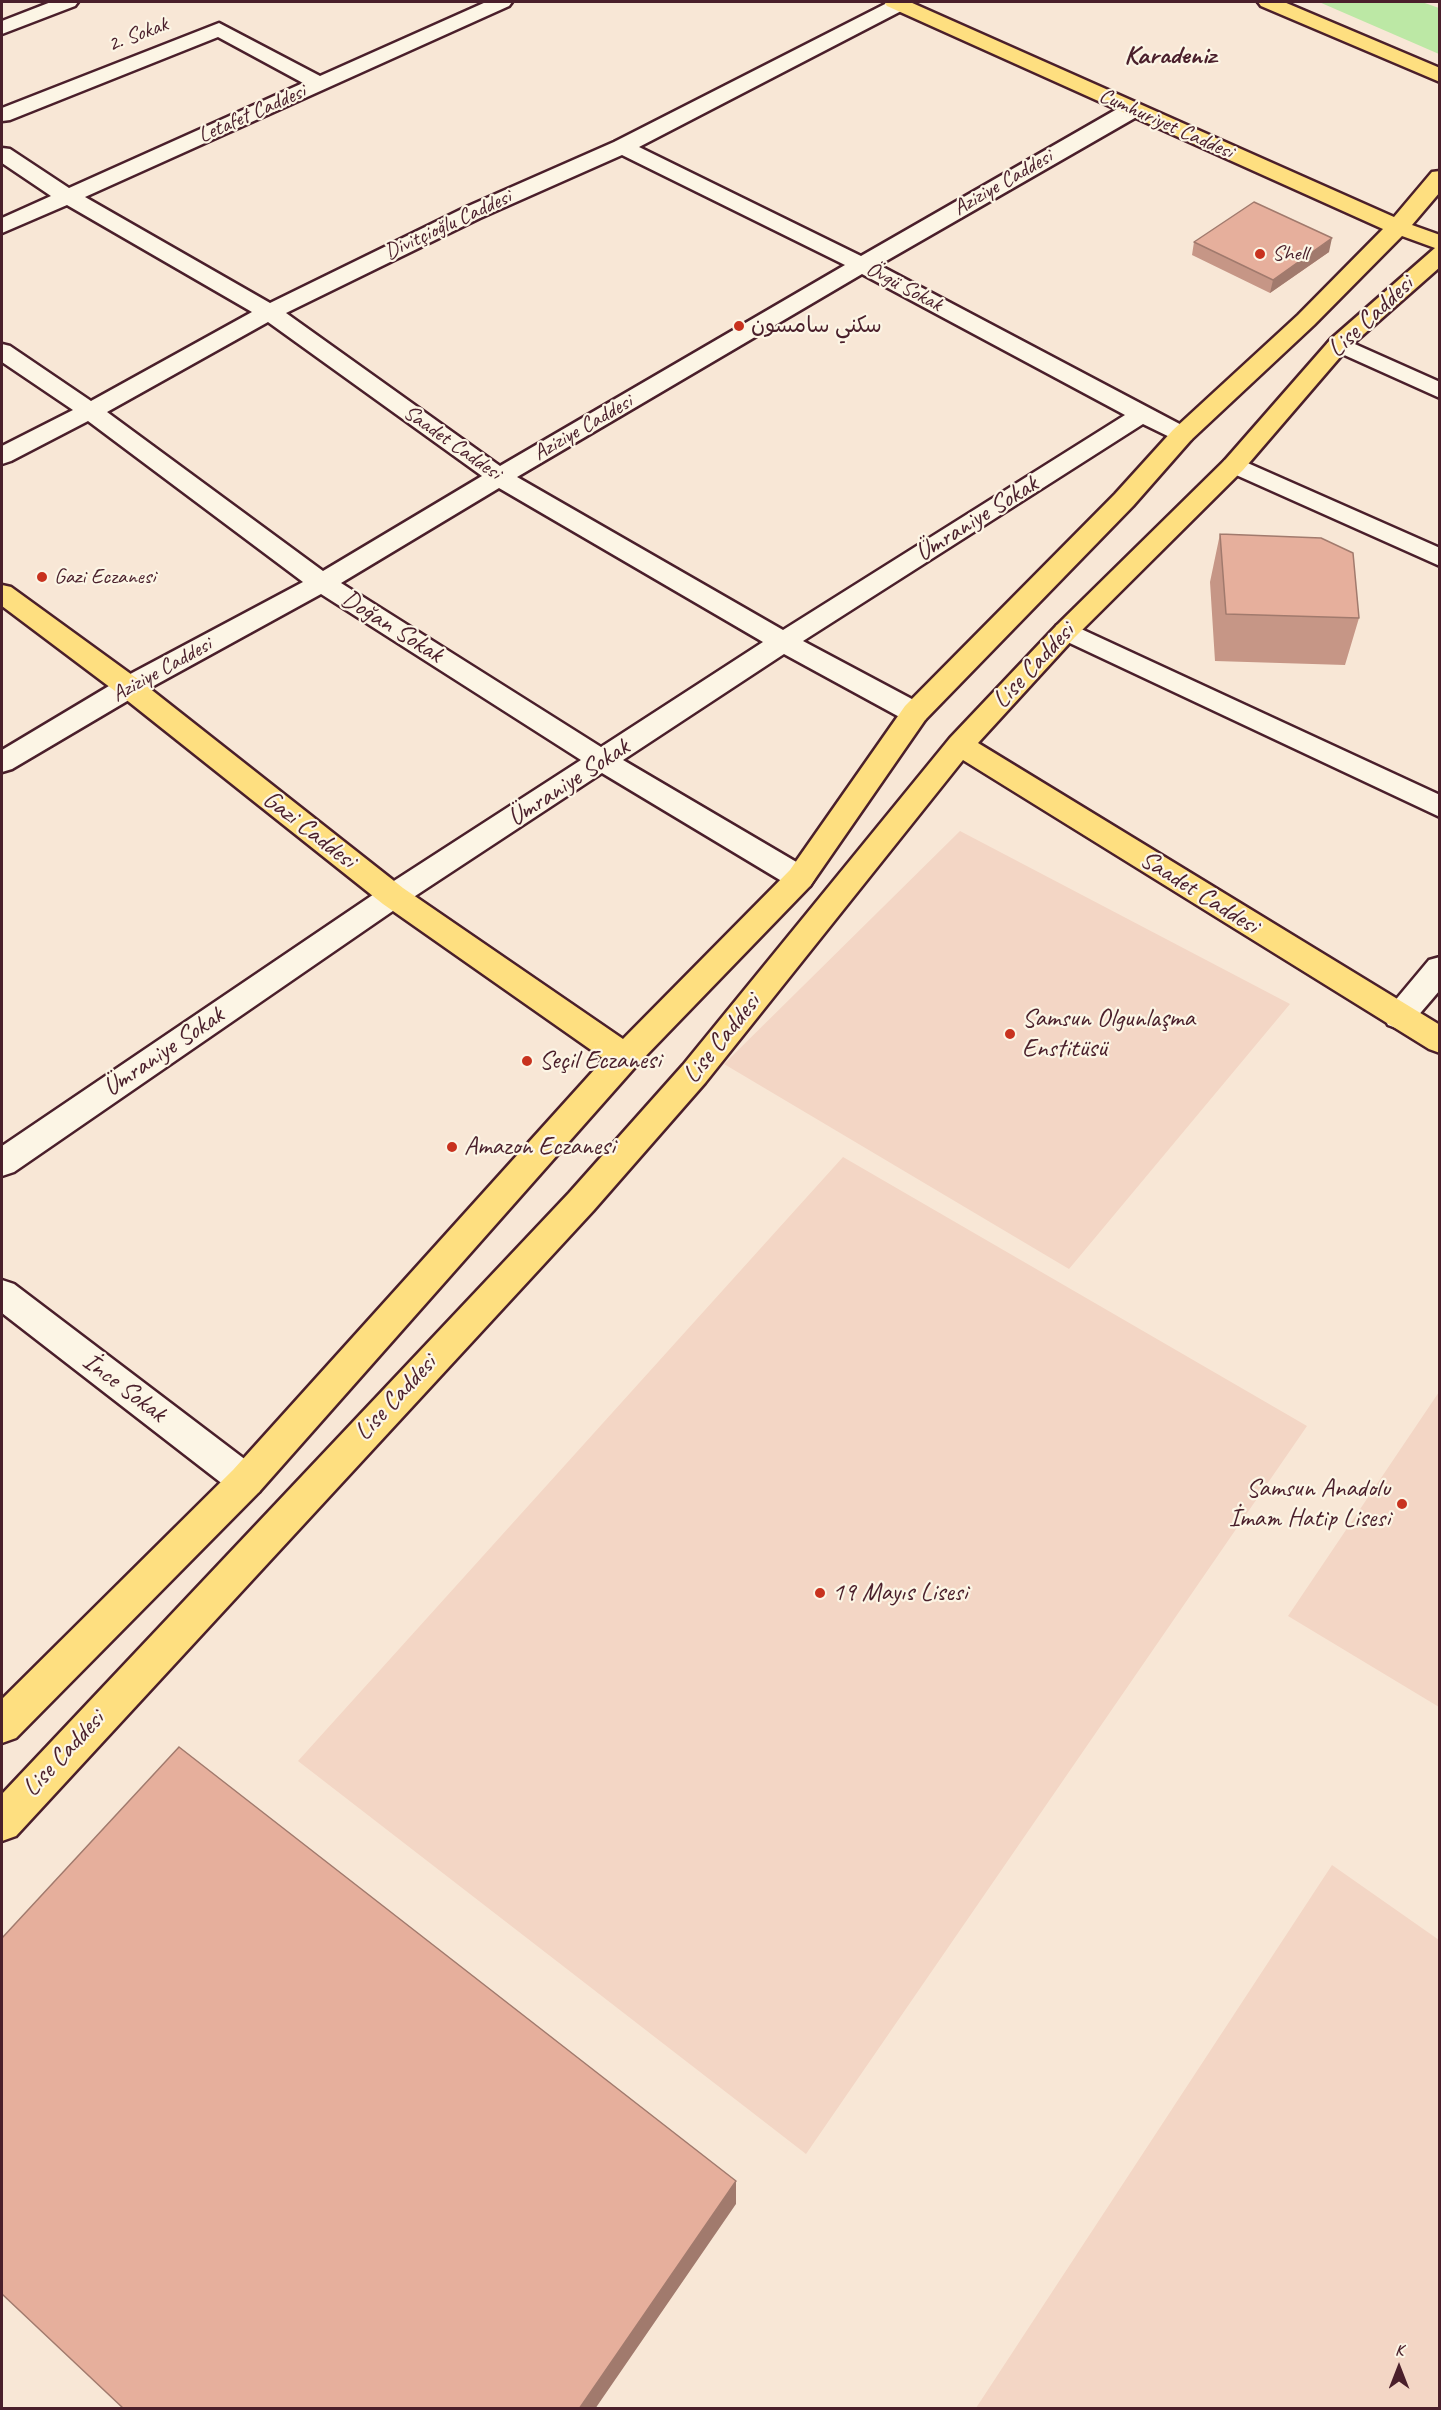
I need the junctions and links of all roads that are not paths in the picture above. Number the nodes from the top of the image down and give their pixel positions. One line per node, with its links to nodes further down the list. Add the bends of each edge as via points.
1 (68, 2): 5 (street)
2 (502, 2): 7 (street, Letafet Caddesi)
3 (1268, 2): 6 (main road)
4 (897, 3): 8 (main road, Cumhuriyet Caddesi); 10 (street, Divitçioğlu Caddesi)
5 (2, 28)
6 (1440, 76)
7 (320, 84): 9 (street, 2. Sokak, via 219,29); 13 (street, Letafet Caddesi)
8 (1132, 110): 15 (main road, Cumhuriyet Caddesi); 18 (street, Aziziye Caddesi)
9 (2, 115)
10 (622, 147): 18 (street, Övgü Sokak); 19 (street, Divitçioğlu Caddesi, via 472,213)
11 (2, 154): 13 (street, Saadet Caddesi)
12 (1440, 177): 15 (main road, Lise Caddesi)
13 (67, 196): 14 (street, Letafet Caddesi); 19 (street, Saadet Caddesi)
14 (2, 226)
15 (1398, 227): 16 (main road, Cumhuriyet Caddesi); 25 (main road, Lise Caddesi, via 1306,320)
16 (1440, 243)
17 (1440, 254): 20 (main road, Lise Caddesi)
18 (862, 265): 24 (street, Övgü Sokak); 28 (street, Aziziye Caddesi)
19 (269, 312): 23 (street, Divitçioğlu Caddesi); 28 (street, Saadet Caddesi)
20 (1339, 344): 22 (street); 27 (main road, Lise Caddesi)
21 (2, 351): 23 (street, Doğan Sokak)
22 (1440, 391)
23 (90, 411): 26 (street, Divitçioğlu Caddesi); 30 (street, Doğan Sokak)
24 (1143, 414): 25 (street, Övgü Sokak); 33 (street, Ümraniye Sokak)
25 (1182, 435): 35 (main road, Lise Caddesi, via 1124,500)
26 (2, 456)
27 (1234, 465): 29 (street); 32 (main road, Lise Caddesi)
28 (499, 477): 30 (street, Aziziye Caddesi); 33 (street, Saadet Caddesi)
29 (1440, 558)
30 (322, 583): 34 (street, Aziziye Caddesi); 37 (street, Doğan Sokak)
31 (2, 593): 34 (main road, Gazi Caddesi)
32 (1066, 631): 36 (main road, Lise Caddesi); 39 (street)
33 (783, 642): 35 (street, Saadet Caddesi); 37 (street, Ümraniye Sokak)
34 (129, 687): 38 (street, Aziziye Caddesi); 41 (main road, Gazi Caddesi)
35 (915, 713): 40 (main road, Lise Caddesi)
36 (960, 744): 43 (main road, Saadet Caddesi); 50 (main road, Lise Caddesi, via 694,1074 581,1202)
37 (603, 761): 40 (street, Doğan Sokak); 41 (street, Ümraniye Sokak)
38 (2, 762)
39 (1440, 807)
40 (800, 878): 45 (main road, Lise Caddesi)
41 (393, 896): 45 (main road, Gazi Caddesi); 46 (street, Ümraniye Sokak)
42 (1440, 968): 43 (street)
43 (1399, 1017): 44 (main road, Saadet Caddesi)
44 (1440, 1041)
45 (625, 1057): 48 (main road, Lise Caddesi)
46 (2, 1163)
47 (2, 1294): 48 (street, İnce Sokak)
48 (246, 1481): 49 (main road, Lise Caddesi)
49 (2, 1725)
50 (2, 1822)

